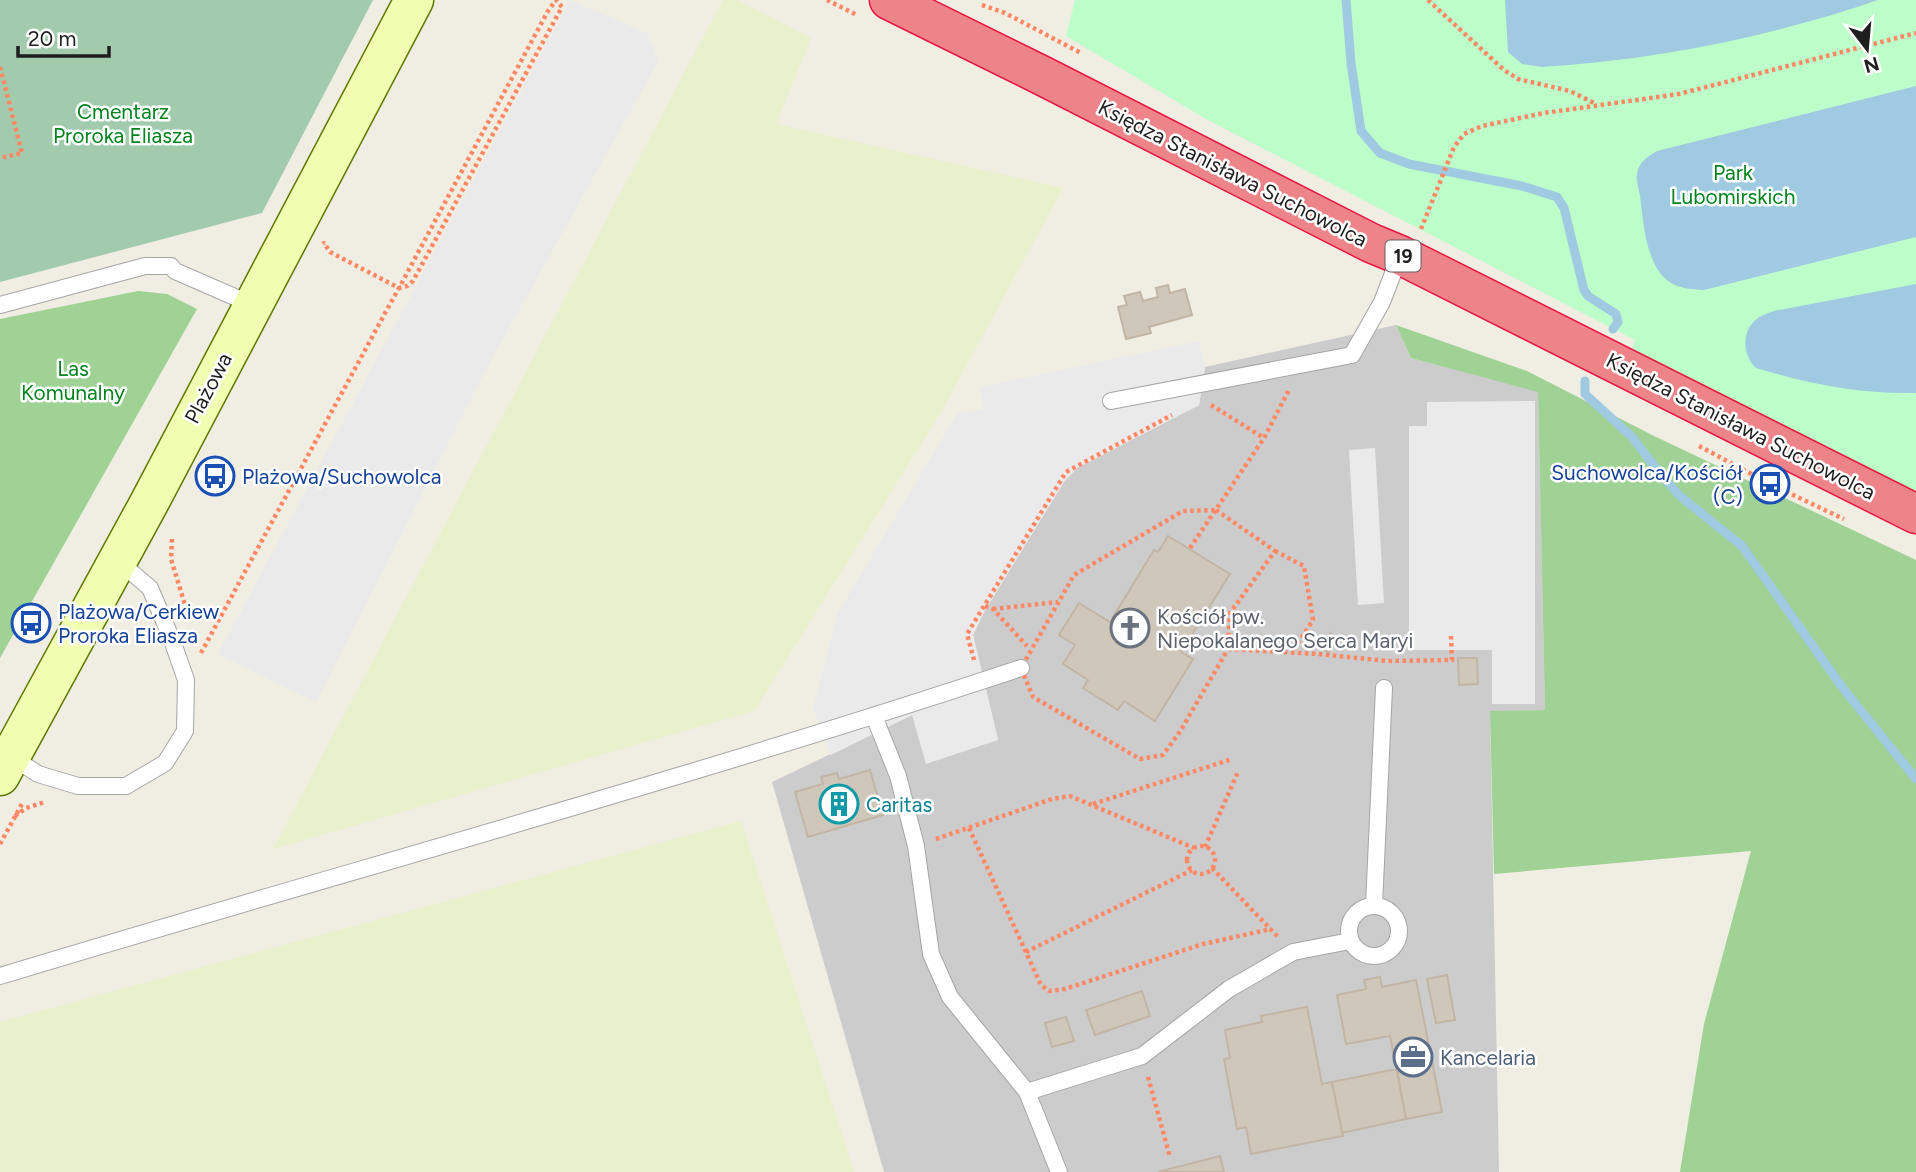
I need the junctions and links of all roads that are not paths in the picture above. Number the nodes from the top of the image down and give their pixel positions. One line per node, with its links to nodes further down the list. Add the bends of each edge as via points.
1 (414, 0): 4 (street, Plażowa)
2 (889, 0): 3 (highway, Księdza Stanisława Suchowolca / 19, via 1371,243)
3 (1410, 245): 6 (lane, via 1352,355); 7 (highway, Księdza Stanisława Suchowolca / 19)
4 (253, 304): 5 (lane, via 171,266 145,266); 8 (street, Plażowa)
5 (0, 305)
6 (1111, 401)
7 (1916, 514)
8 (117, 560): 12 (street, Plażowa); 12 (lane, via 150,588 172,640 186,680 185,732 165,763 127,786 78,786)
9 (1021, 668): 11 (lane)
10 (1384, 688): 13 (lane)
11 (874, 716): 15 (lane); 16 (lane, via 898,776 916,846 932,954 950,997)
12 (5, 766)
13 (1374, 905): 14 (lane, via 1364,907 1350,921); 14 (lane, via 1388,909 1397,919 1400,933 1395,946 1384,955 1371,957 1358,952)
14 (1350, 941): 16 (lane, via 1293,952 1229,989 1142,1056)
15 (0, 976)
16 (1027, 1092): 17 (lane)
17 (1059, 1172)

